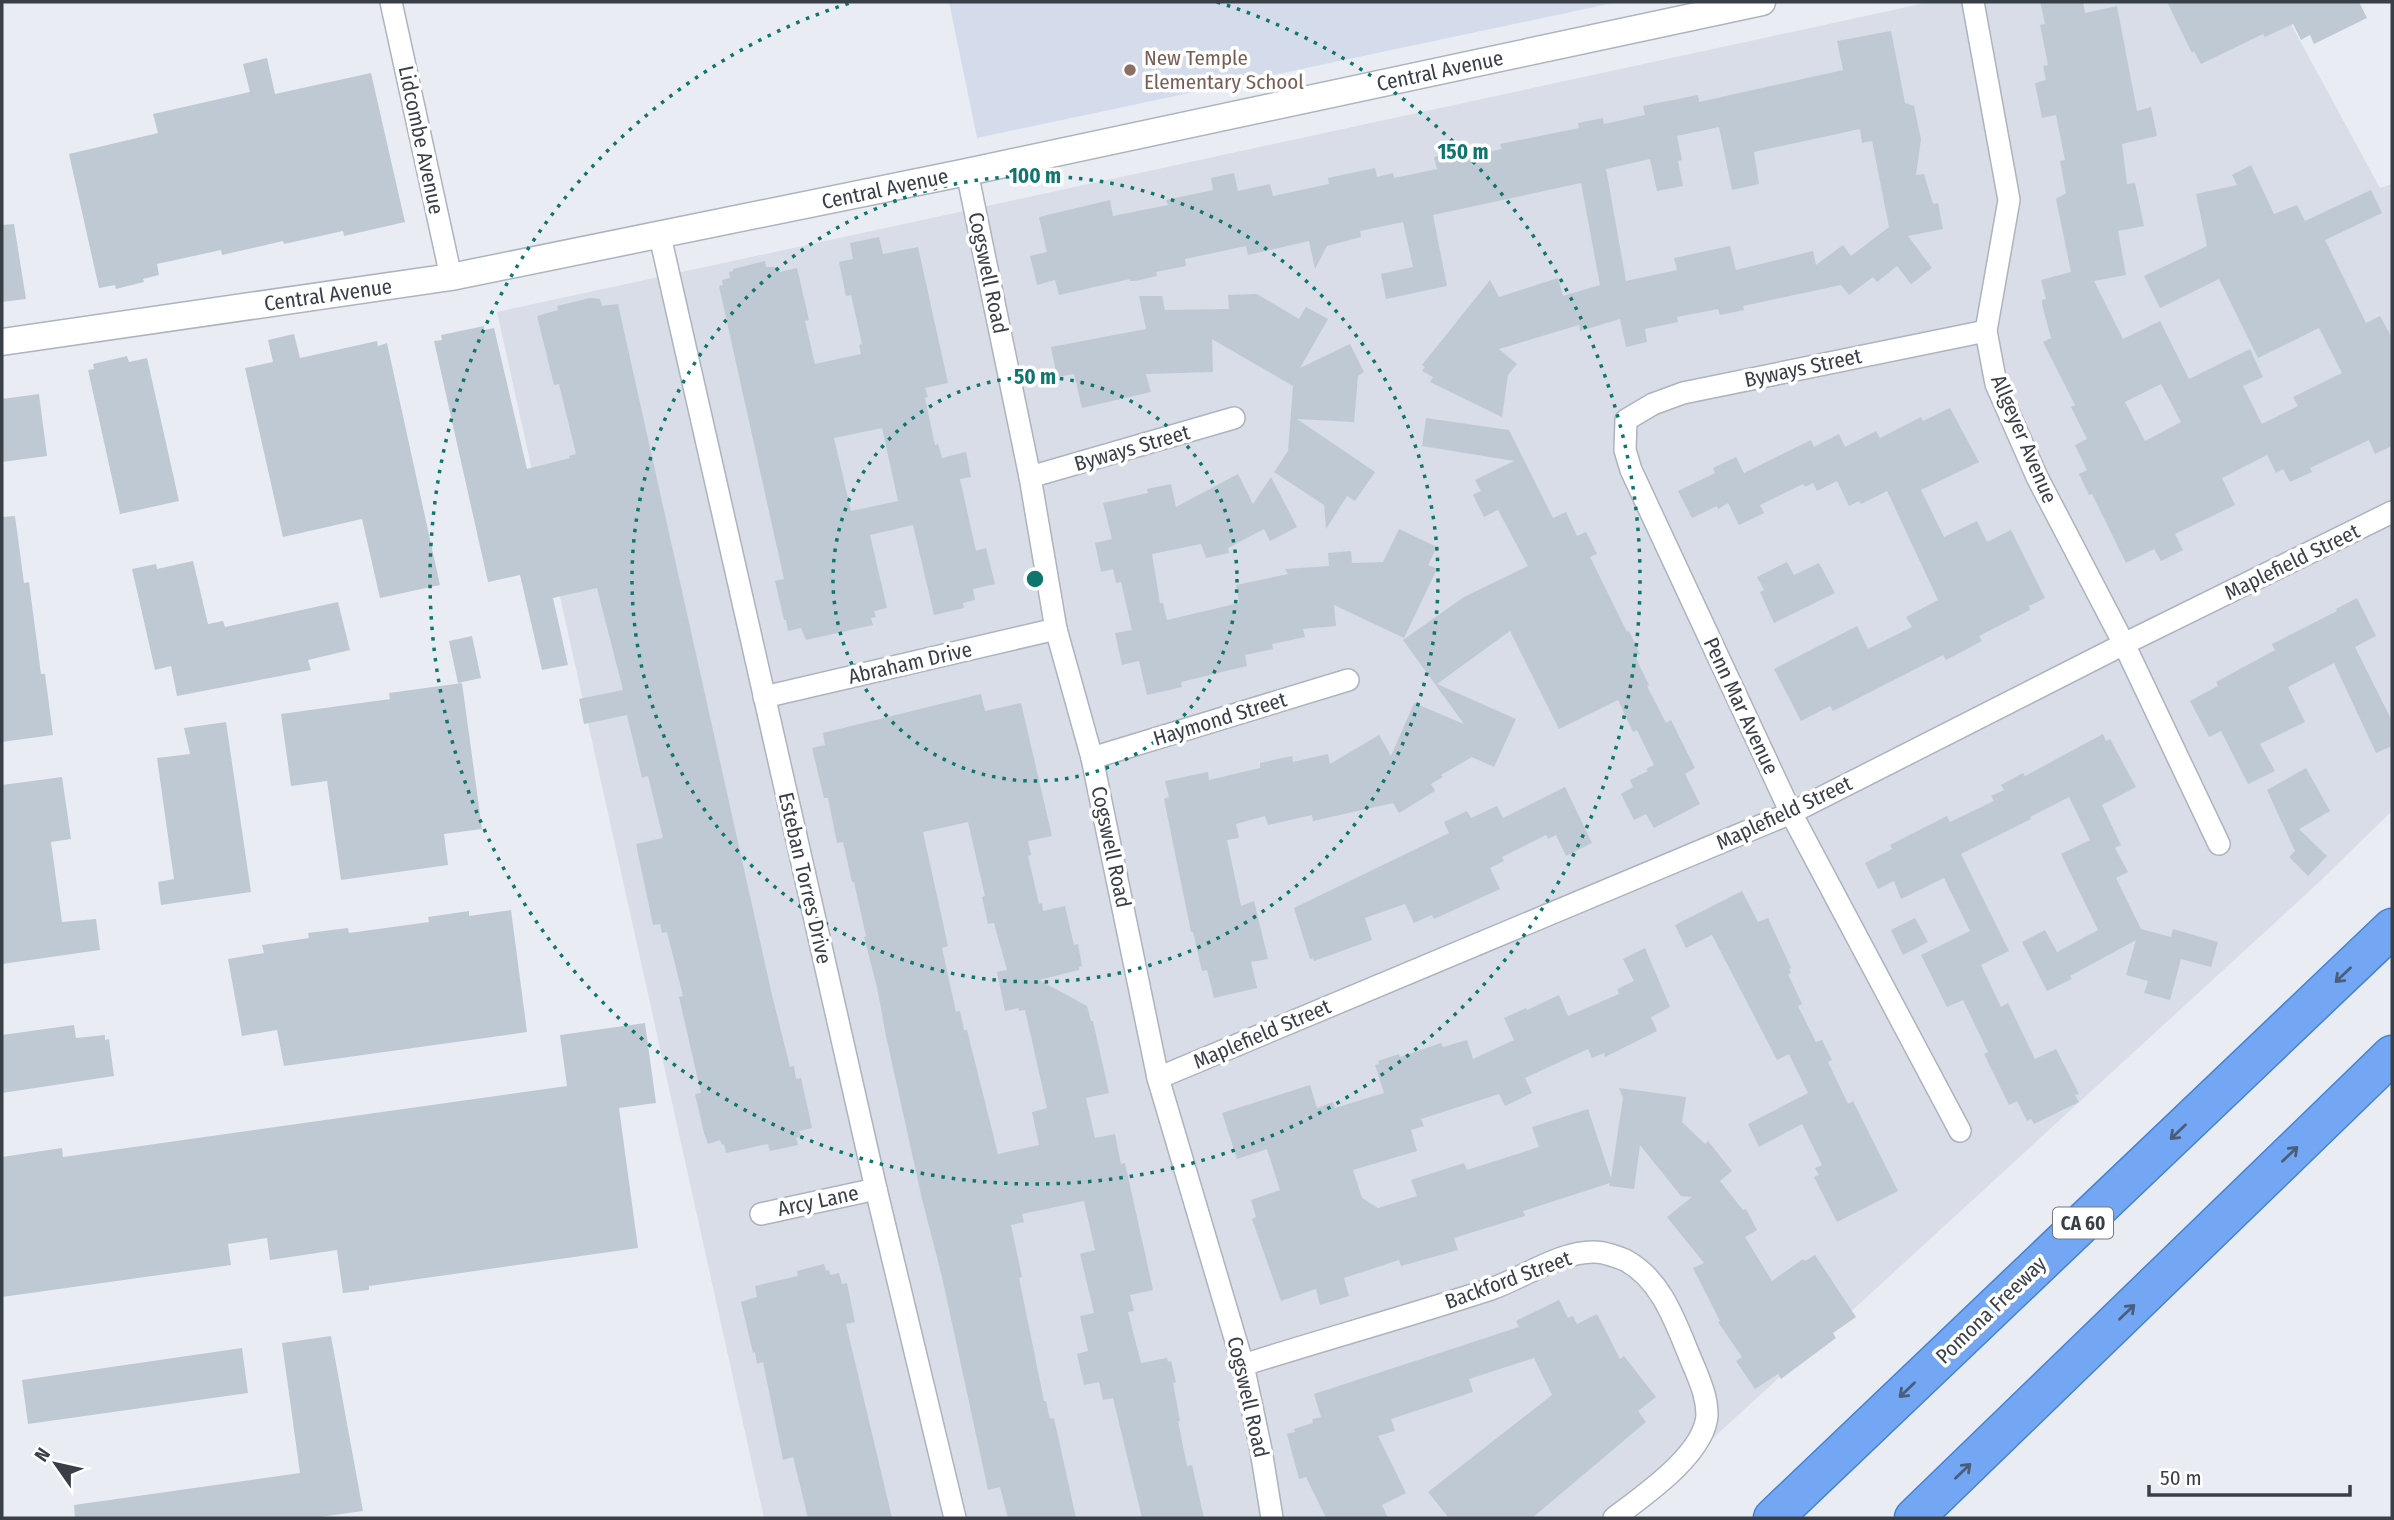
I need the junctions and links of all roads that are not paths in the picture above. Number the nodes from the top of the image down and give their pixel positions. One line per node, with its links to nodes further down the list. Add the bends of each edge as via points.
1 (391, 2): 6 (street, Lidcombe Avenue)
2 (1762, 2): 4 (street, Central Avenue)
3 (1973, 2): 7 (street, Allgeyer Avenue, via 2009,200)
4 (967, 172): 5 (street, Central Avenue); 11 (street, Cogswell Road)
5 (660, 236): 6 (street, Central Avenue); 16 (street, Esteban Torres Drive)
6 (452, 277): 8 (street, Central Avenue)
7 (1986, 331): 10 (street, Byways Street, via 1683,393); 14 (street, Allgeyer Avenue, via 1996,384 2037,477)
8 (2, 342)
9 (1234, 418): 11 (street, Byways Street)
10 (1626, 420): 18 (street, Penn Mar Avenue, via 1625,450 1631,470)
11 (1030, 477): 13 (street, Cogswell Road)
12 (2392, 512): 14 (street, Maplefield Street)
13 (1056, 629): 16 (street, Abraham Drive); 17 (street, Cogswell Road)
14 (2124, 644): 18 (street, Maplefield Street); 19 (street, Allgeyer Avenue)
15 (1348, 680): 17 (street, Haymond Street)
16 (764, 697): 24 (street, Esteban Torres Drive)
17 (1092, 758): 22 (street, Cogswell Road)
18 (1791, 813): 22 (street, Maplefield Street); 23 (street, Penn Mar Avenue)
19 (2220, 844)
20 (2392, 928): 30 (highway, Pomona Freeway / CA 60, one-way to 30)
21 (2392, 1055): 31 (highway, one-way to 21)
22 (1158, 1078): 26 (street, Cogswell Road)
23 (1960, 1131)
24 (876, 1189): 25 (street, Arcy Lane); 27 (street, Esteban Torres Drive)
25 (761, 1214)
26 (1243, 1364): 28 (street, Cogswell Road); 29 (street, Backford Street, via 1494,1288 1564,1258 1595,1251 1624,1260 1645,1274 1667,1304 1705,1395 1707,1416 1691,1451)
27 (956, 1518)
28 (1272, 1518)
29 (1614, 1518)
30 (1773, 1518)
31 (1914, 1518)

